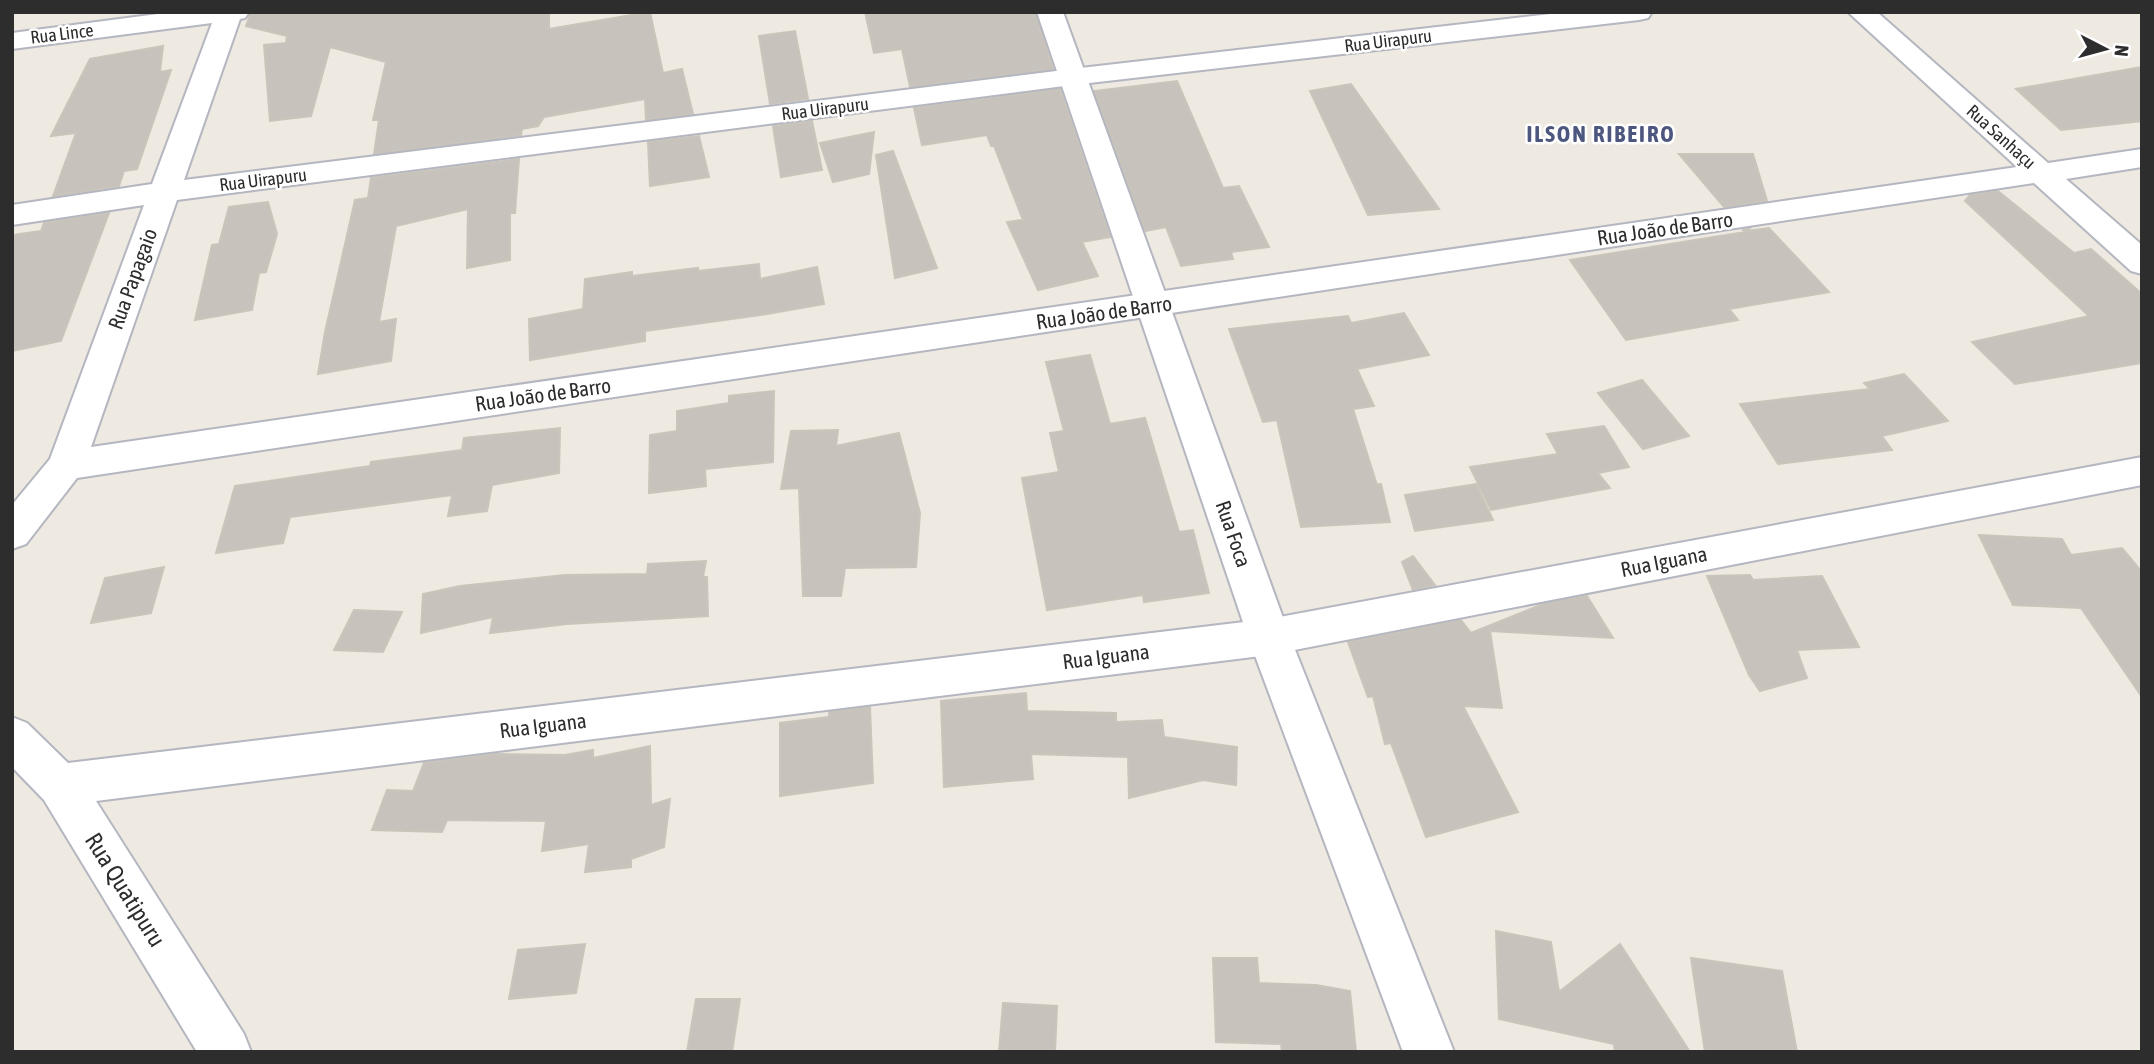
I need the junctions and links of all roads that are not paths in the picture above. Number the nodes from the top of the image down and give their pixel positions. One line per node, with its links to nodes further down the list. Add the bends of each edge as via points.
1 (236, 12): 5 (street, Rua Lince)
2 (1050, 12): 7 (street, Rua Foca)
3 (1639, 12): 7 (street, Rua Uirapuru)
4 (1861, 12): 9 (street, Rua Sanhaçu)
5 (229, 13): 6 (street, Rua Lince); 10 (street, Rua Papagaio)
6 (12, 41)
7 (1072, 77): 10 (street, Rua Uirapuru); 13 (street, Rua Foca)
8 (2142, 158): 9 (street, Rua João de Barro)
9 (2042, 173): 12 (street, Rua Sanhaçu); 13 (street, Rua João de Barro)
10 (165, 192): 11 (street, Rua Uirapuru); 14 (street, Rua Papagaio)
11 (12, 215)
12 (2142, 263)
13 (1153, 306): 14 (street, Rua João de Barro); 17 (street, Rua Foca)
14 (66, 465): 16 (street, Rua Papagaio)
15 (2142, 471): 17 (street, Rua Iguana)
16 (12, 533)
17 (1269, 637): 19 (street, Rua Iguana); 21 (street, Rua Foca)
18 (12, 737): 19 (street, Rua Quatipuru)
19 (60, 785): 20 (street, Rua Quatipuru)
20 (226, 1052)
21 (1429, 1052)

